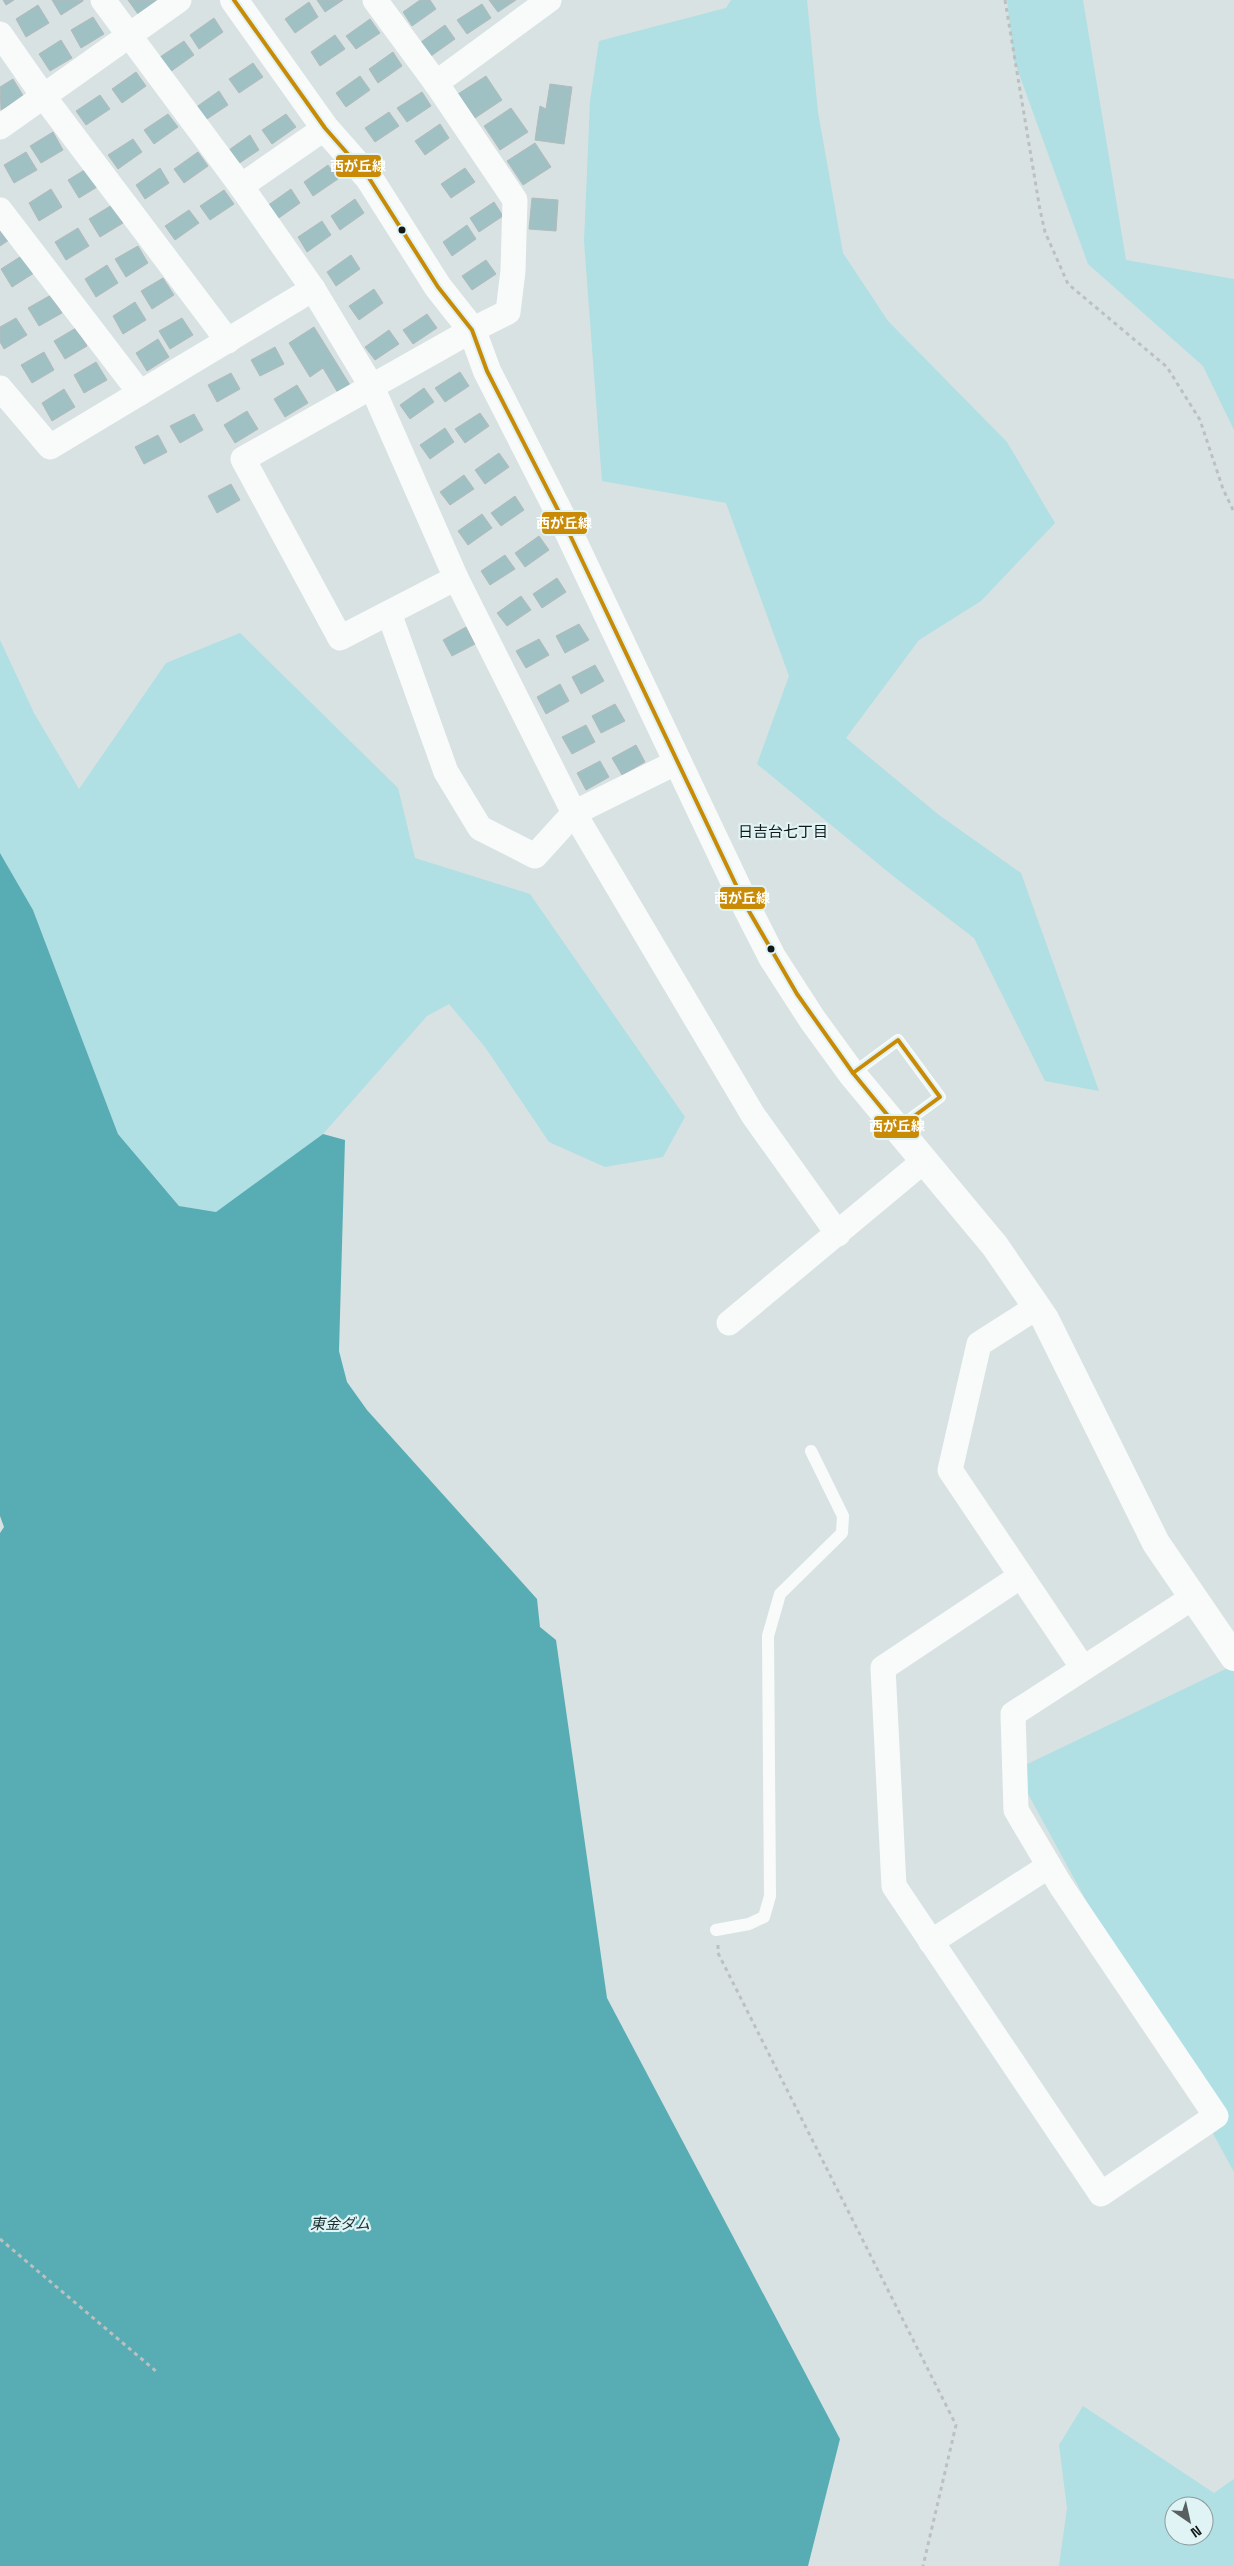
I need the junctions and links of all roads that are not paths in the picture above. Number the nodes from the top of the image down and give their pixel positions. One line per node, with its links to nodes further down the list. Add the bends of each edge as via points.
1 (103, 0): 7 (street)
2 (179, 0): 7 (street)
3 (234, 0): 11 (street)
4 (375, 0): 8 (street)
5 (549, 0): 8 (street)
6 (0, 34): 9 (street)
7 (129, 35): 9 (street); 12 (street)
8 (436, 83): 15 (street, via 514,200 513,271 508,312)
9 (44, 97): 10 (street); 16 (street)
10 (0, 127)
11 (325, 128): 12 (street); 15 (street, via 369,178 438,287)
12 (241, 186): 14 (street)
13 (0, 210): 19 (street)
14 (313, 289): 16 (street); 17 (street)
15 (472, 330): 17 (street); 22 (street, via 486,371 560,514)
16 (228, 341): 19 (street)
17 (372, 387): 20 (street); 21 (street, via 244,459 340,638)
18 (0, 388): 19 (street, via 50,447)
19 (140, 393)
20 (456, 578): 21 (street); 23 (street)
21 (389, 613): 23 (street, via 446,772 480,828 536,856)
22 (677, 762): 23 (street); 24 (street, via 772,957)
23 (574, 813): 27 (street, via 753,1116)
24 (852, 1074): 25 (street); 25 (lane, via 898,1040 940,1097)
25 (898, 1128): 26 (street)
26 (925, 1160): 27 (street); 28 (street, via 995,1246)
27 (838, 1234): 29 (street)
28 (1037, 1307): 31 (street, via 979,1344 950,1470); 32 (street, via 1087,1400 1156,1542)
29 (730, 1323)
30 (811, 1451): 36 (lane, via 844,1516 842,1533 780,1594 768,1636 770,1896 764,1917 749,1924)
31 (1021, 1576): 34 (street); 37 (street, via 883,1668 894,1886)
32 (1192, 1598): 33 (street); 34 (street)
33 (1234, 1657)
34 (1083, 1668): 35 (street, via 1013,1714 1016,1810)
35 (1049, 1866): 37 (street); 37 (street, via 1216,2116 1101,2194)
36 (716, 1930)
37 (931, 1942)

